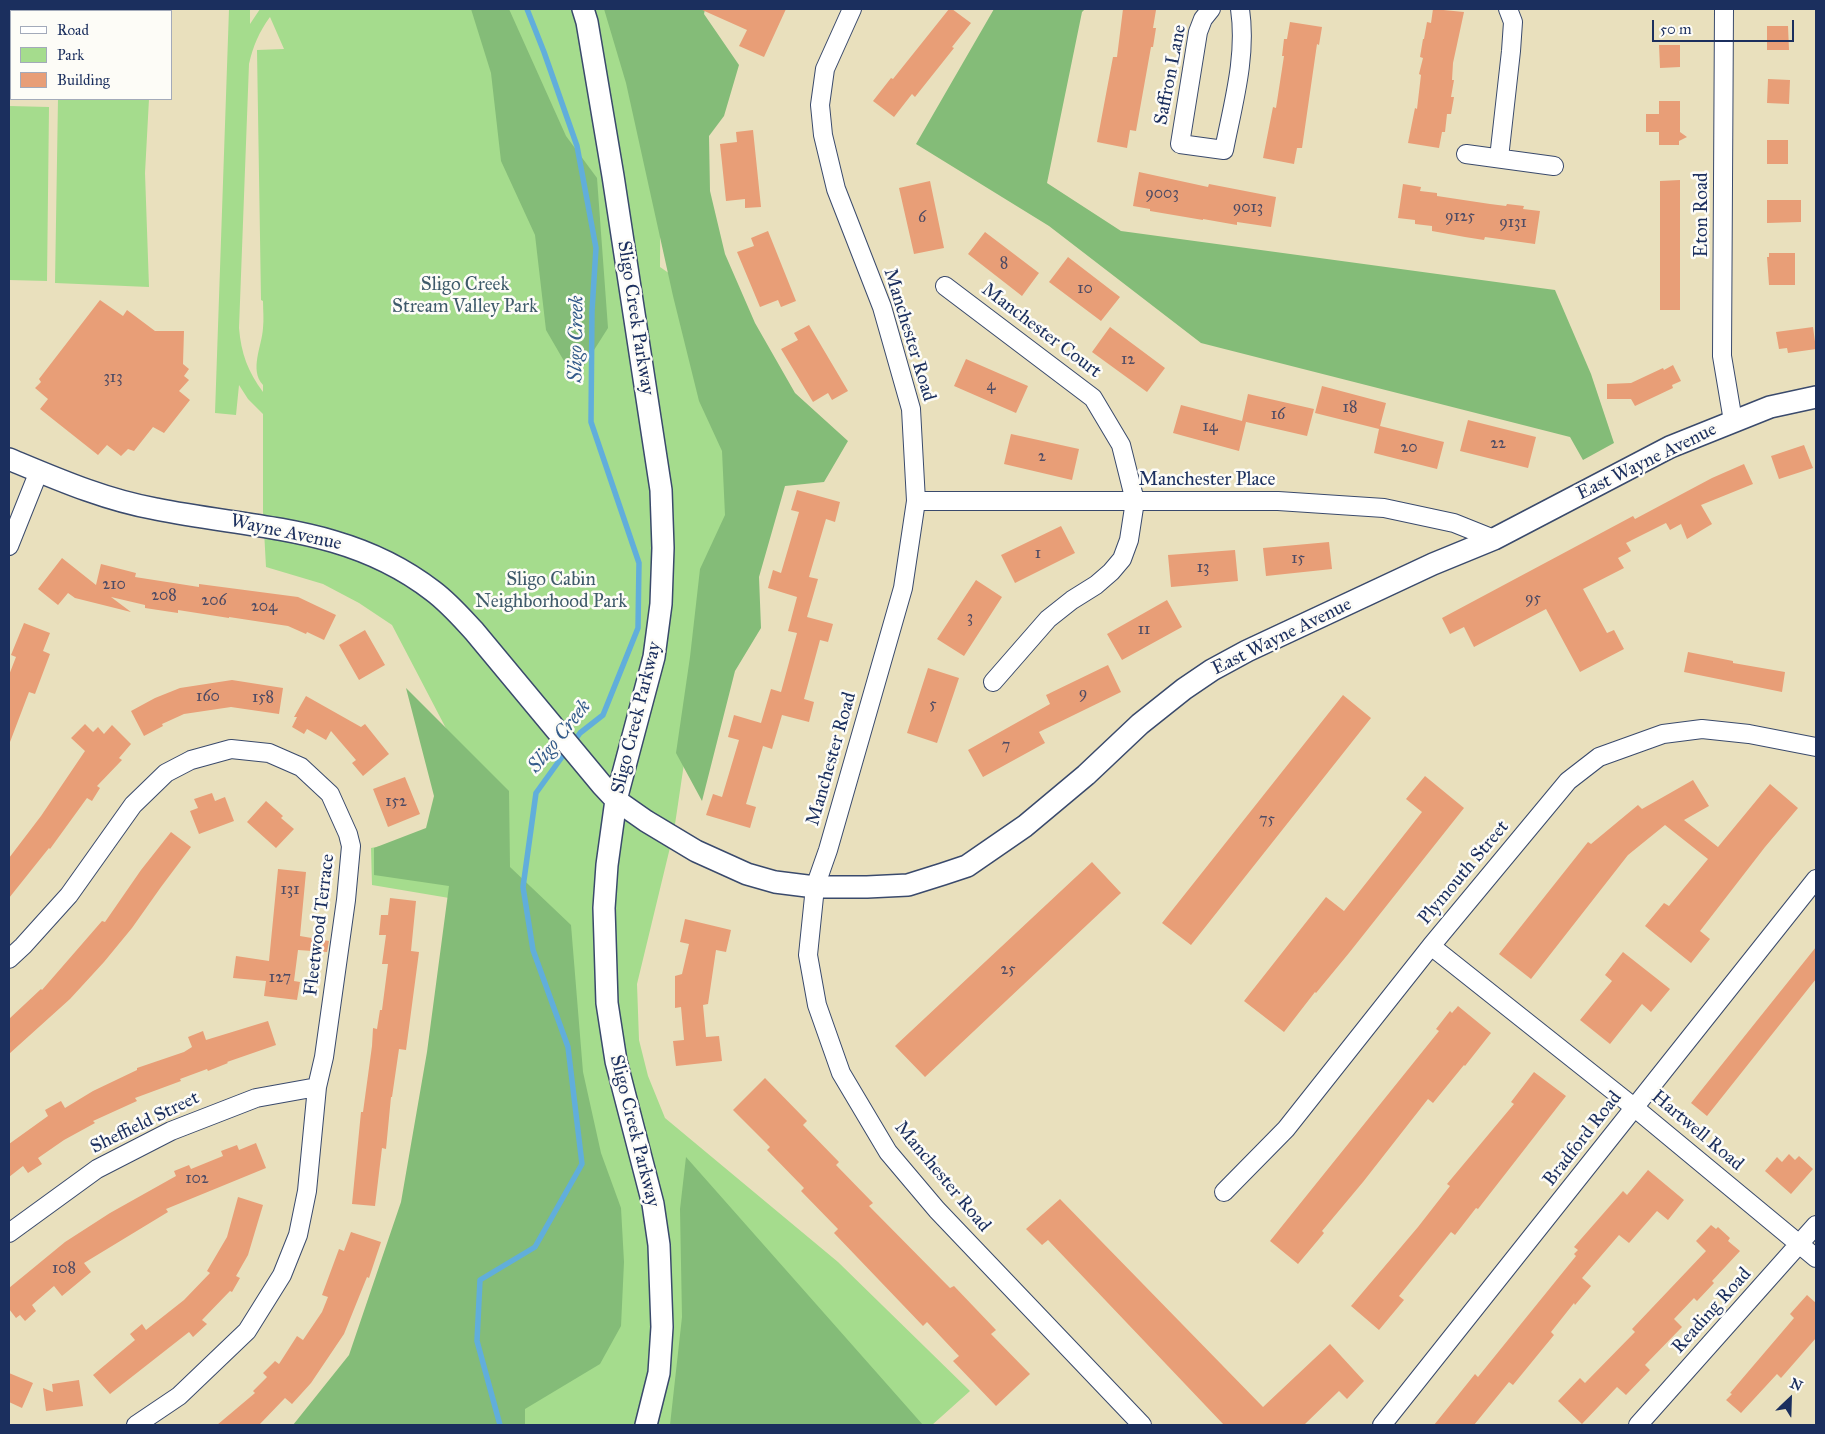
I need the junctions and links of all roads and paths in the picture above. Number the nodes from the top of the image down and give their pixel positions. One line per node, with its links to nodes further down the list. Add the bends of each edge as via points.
1 (583, 9): 21 (street, Sligo Creek Parkway, via 613,176 661,490 661,604 654,657)
2 (852, 9): 15 (street, Manchester Road, via 825,70 820,105 823,135 836,189 882,307 911,409)
3 (1211, 9): 4 (street, Saffron Lane, via 1198,32 1180,144 1224,150 1240,70)
4 (1240, 9)
5 (1508, 9): 8 (street, via 1512,22 1511,50)
6 (1724, 9): 12 (street, Eton Road, via 1722,356)
7 (1466, 154): 8 (street)
8 (1499, 158): 9 (street)
9 (1554, 166)
10 (945, 286): 16 (street, Manchester Court, via 1094,398 1121,445)
11 (1816, 396): 12 (street, East Wayne Avenue)
12 (1733, 420): 17 (street, East Wayne Avenue, via 1670,447)
13 (9, 459): 14 (street, Wayne Avenue)
14 (38, 471): 18 (street); 21 (street, Wayne Avenue, via 129,504 332,540 372,554 418,580 453,608)
15 (916, 501): 16 (street, Manchester Place); 23 (street, Manchester Road, via 903,588)
16 (1135, 501): 17 (street, Manchester Place, via 1278,501 1384,508 1454,523); 19 (street, via 1129,540 1122,559 1096,585 1048,619)
17 (1494, 539): 23 (street, East Wayne Avenue, via 1433,564 1212,670 1140,724 1025,826 967,866 908,885)
18 (9, 546)
19 (993, 682)
20 (1816, 747): 24 (street, Plymouth Street, via 1702,729 1663,734 1599,757 1568,781)
21 (616, 800): 23 (street, East Wayne Avenue, via 696,851 725,865 775,882); 34 (street, Sligo Creek Parkway, via 604,908 607,1003 616,1061 652,1204 661,1279 662,1327 658,1373)
22 (1816, 879): 27 (street, Bradford Road)
23 (816, 887): 35 (street, Manchester Road, via 808,955 817,1005 841,1073 888,1152 937,1210)
24 (1431, 946): 27 (street, Hartwell Road); 28 (street, Plymouth Street, via 1286,1129)
25 (9, 959): 26 (street, Fleetwood Terrace, via 69,895 133,806 166,773 191,760 231,749 268,753 301,767 330,794 351,846 341,939)
26 (317, 1088): 30 (street, Sheffield Street, via 256,1098 172,1131 97,1169); 33 (street, Fleetwood Terrace, via 307,1192 298,1235 282,1275 247,1331 179,1396)
27 (1635, 1108): 31 (street, Hartwell Road); 36 (street, Bradford Road)
28 (1224, 1192)
29 (1816, 1225): 31 (street, Reading Road)
30 (9, 1233)
31 (1800, 1244): 32 (street, Hartwell Road); 37 (street, Reading Road)
32 (1816, 1258)
33 (136, 1425)
34 (646, 1425)
35 (1142, 1425)
36 (1382, 1425)
37 (1638, 1425)

